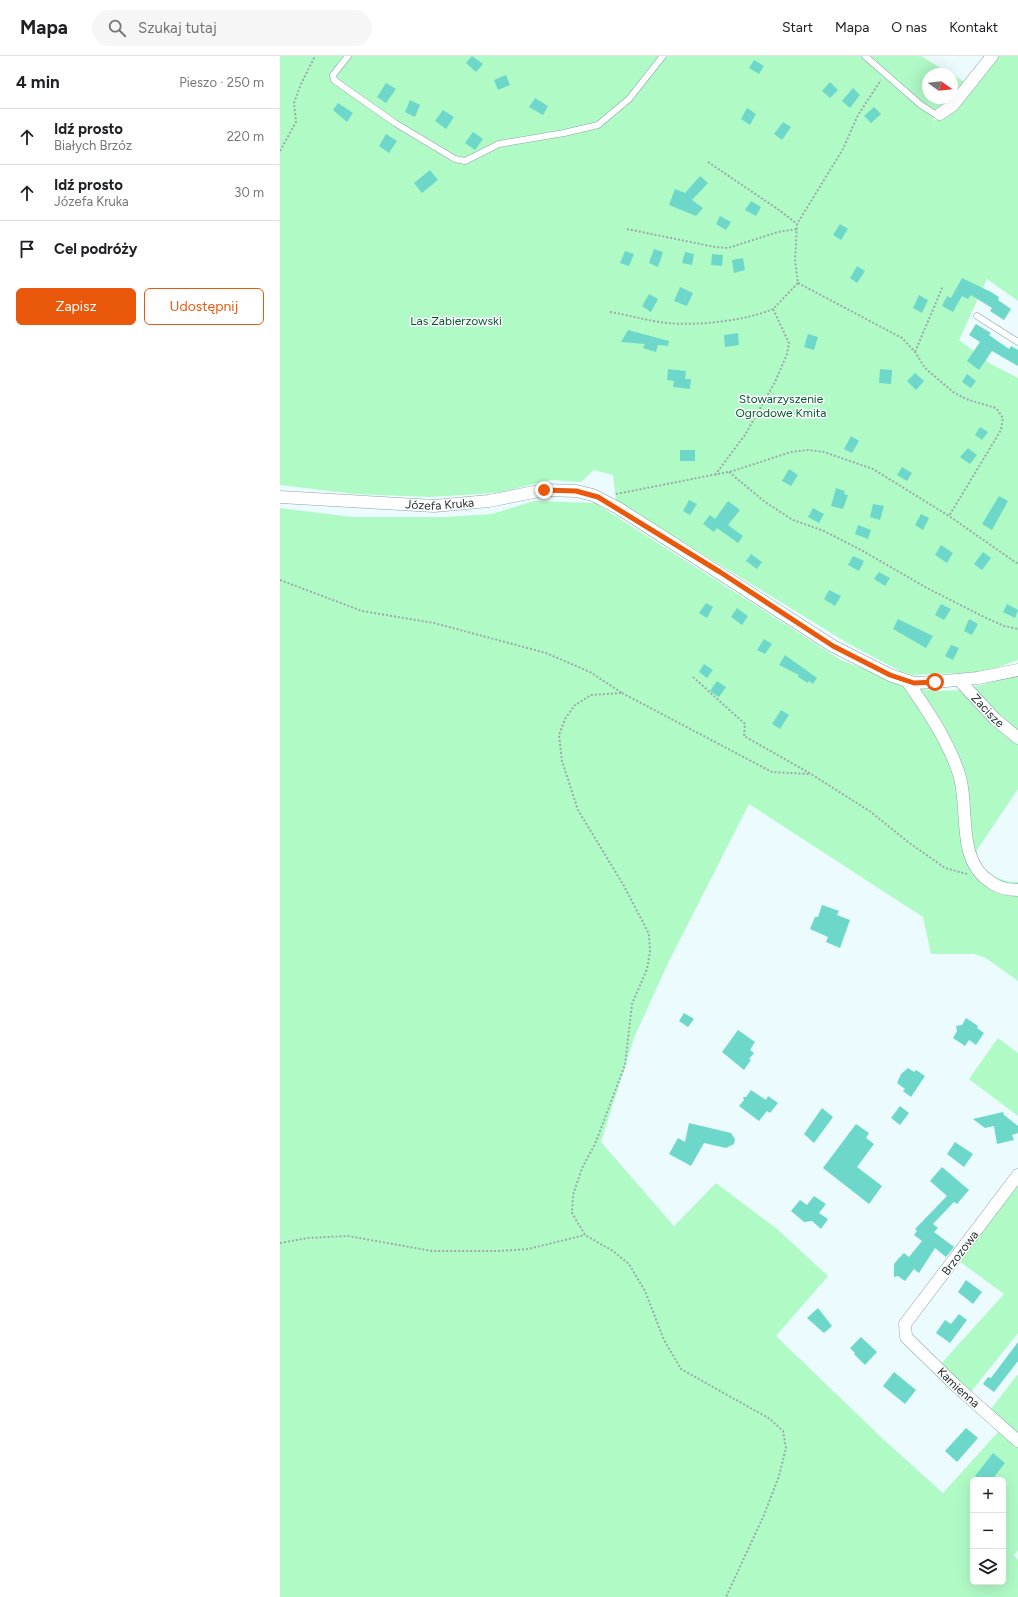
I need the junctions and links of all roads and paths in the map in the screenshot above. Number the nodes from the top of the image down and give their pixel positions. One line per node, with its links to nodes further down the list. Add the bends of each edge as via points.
1 (315, 56): 8 (path, via 294,103 296,122)
2 (348, 56): 3 (lane, via 333,75 334,80 395,123 454,159 465,161 499,144 598,125 628,99)
3 (663, 56)
4 (865, 56): 6 (lane)
5 (992, 56): 7 (street, via 954,105)
6 (885, 74): 7 (lane, via 921,105); 10 (path, via 858,115 842,149)
7 (938, 114)
8 (280, 151)
9 (708, 162): 10 (path)
10 (797, 224): 12 (path)
11 (627, 229): 12 (path, via 728,248 778,232)
12 (797, 229): 13 (path, via 795,260)
13 (798, 283): 15 (path); 19 (path, via 902,338)
14 (943, 286): 19 (path)
15 (773, 309): 16 (path, via 738,318 686,323 666,323); 21 (path, via 789,343 787,354 775,382 745,434)
16 (610, 312)
17 (977, 316): 18 (lane)
18 (1018, 342)
19 (915, 352): 24 (path, via 925,368 953,392 966,400 996,408 1003,418 1001,430)
20 (729, 472): 21 (path); 24 (path, via 791,452 824,452 873,469); 27 (path, via 765,502 793,520 861,550 984,617)
21 (715, 475): 22 (path)
22 (616, 494)
23 (280, 497): 31 (street, Józefa Kruka, via 434,506 488,501 544,490 576,491 598,497 833,646)
24 (949, 516): 25 (path)
25 (1018, 564)
26 (280, 580): 32 (path, via 362,611 434,623 546,653 590,672)
27 (1018, 629)
28 (1018, 670): 30 (street, Józefa Kruka)
29 (693, 676): 34 (path, via 745,724 744,736)
30 (959, 680): 31 (street, Józefa Kruka, via 914,683); 33 (street, Zacisze, via 995,719)
31 (907, 681): 35 (street, via 927,709 955,762 962,784 968,851)
32 (622, 693): 34 (path, via 772,772); 38 (path, via 591,695 575,705 565,719 560,735 562,761 578,810 649,934 650,952 647,969 632,1004 625,1065 573,1196 572,1213)
33 (1018, 738)
34 (811, 774): 35 (path, via 871,812 945,868)
35 (982, 876): 36 (street, via 994,885)
36 (1018, 890)
37 (1018, 1175): 40 (street, Brzozowa, via 905,1324)
38 (585, 1235): 39 (path, via 528,1249 498,1251 432,1251 348,1236 308,1238); 42 (path, via 613,1250 629,1264 645,1291 664,1340 681,1369 770,1419 783,1431 786,1448 778,1476 764,1515)
39 (280, 1243)
40 (905, 1331): 41 (street, Kamienna, via 906,1337 956,1386)
41 (1018, 1441)
42 (726, 1597)

